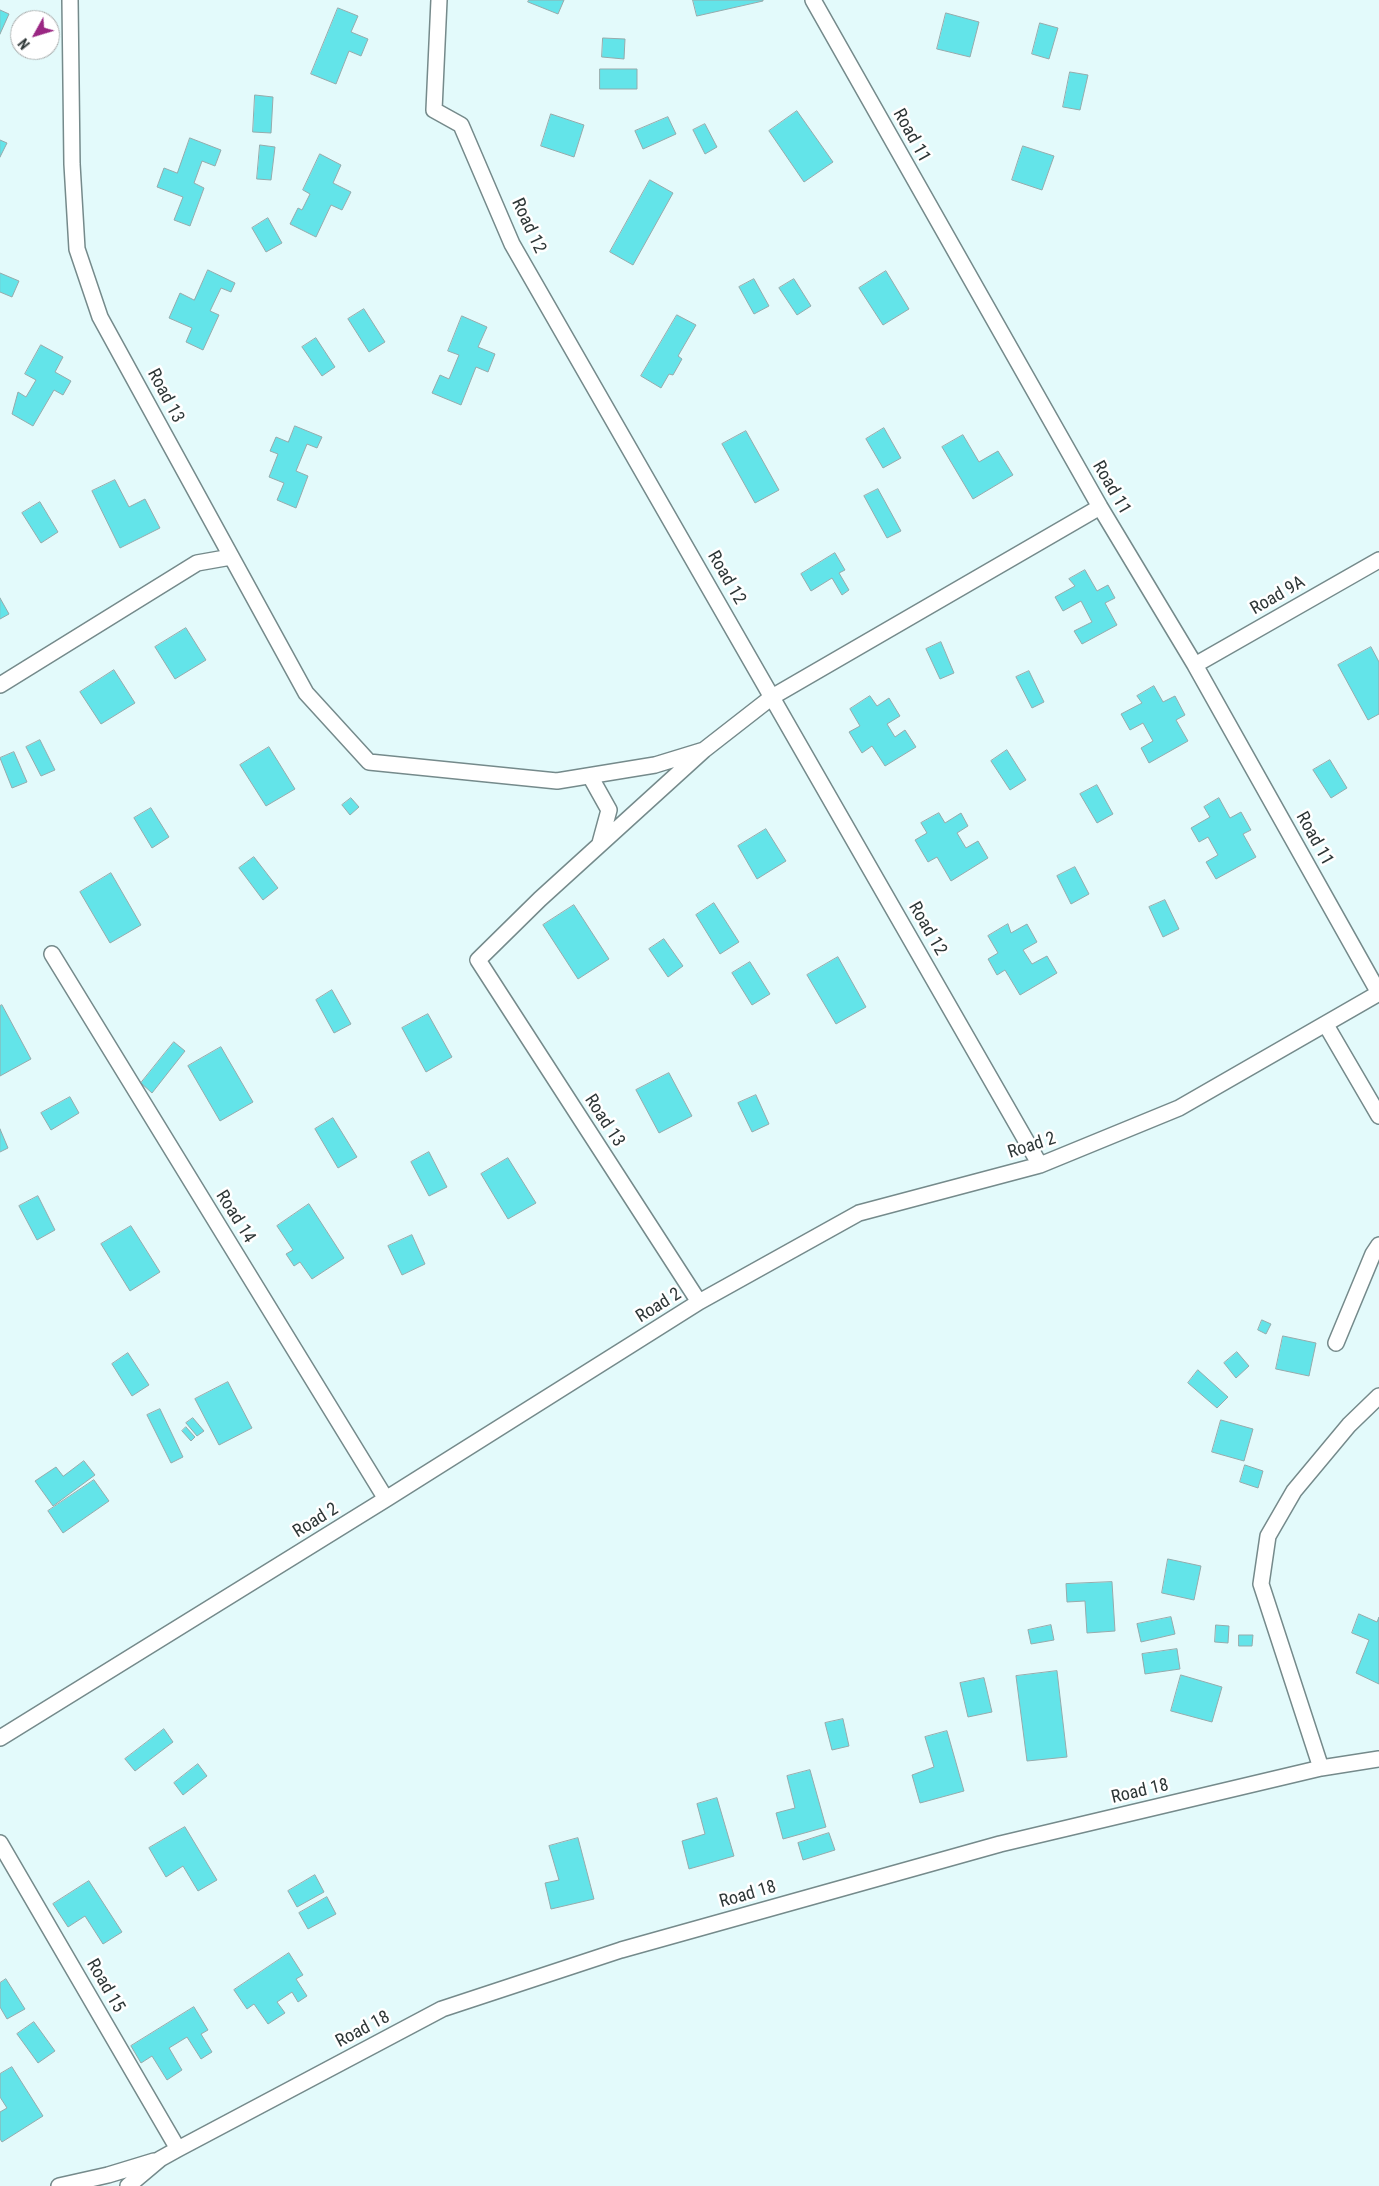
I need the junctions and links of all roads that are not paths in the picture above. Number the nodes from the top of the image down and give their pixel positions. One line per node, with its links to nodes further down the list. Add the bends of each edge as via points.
1 (70, 0): 5 (street, Road 13, via 72,164 77,249 100,317)
2 (440, 0): 9 (street, Road 12, via 434,110 460,125 512,244)
3 (813, 0): 4 (street, Road 11)
4 (1100, 507): 7 (street, Road 11); 9 (street)
5 (231, 557): 8 (street, via 197,563); 11 (street, Road 13, via 306,693 369,762 557,781)
6 (1379, 560): 7 (street, Road 9A)
7 (1195, 665): 14 (street, Road 11)
8 (0, 685)
9 (772, 697): 10 (street); 17 (street, Road 12)
10 (704, 750): 11 (street, via 655,765); 12 (street)
11 (590, 776): 12 (street, via 609,810)
12 (600, 843): 19 (street, Road 13, via 478,960)
13 (52, 954): 22 (street, Road 14)
14 (1379, 993): 15 (street, Road 2)
15 (1326, 1025): 16 (street); 17 (street, Road 2, via 1179,1108)
16 (1379, 1116)
17 (1040, 1166): 19 (street, Road 2, via 859,1213)
18 (1379, 1245): 20 (street)
19 (699, 1302): 22 (street, Road 2)
20 (1336, 1343)
21 (1379, 1396): 25 (street, via 1294,1490 1268,1536 1261,1584)
22 (386, 1499): 23 (street, Road 2)
23 (0, 1738)
24 (1379, 1759): 25 (street, Road 18)
25 (1321, 1768): 27 (street, Road 18, via 1000,1844 621,1950 442,2009)
26 (0, 1843): 27 (street, Road 15)
27 (178, 2149): 28 (street, Road 18)
28 (160, 2159): 29 (street, Road 18); 30 (street, Road 18)
29 (60, 2186)
30 (128, 2186)

